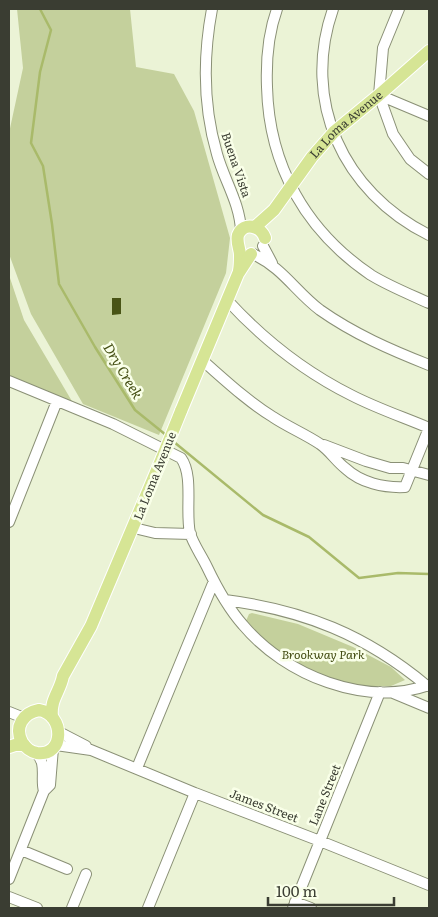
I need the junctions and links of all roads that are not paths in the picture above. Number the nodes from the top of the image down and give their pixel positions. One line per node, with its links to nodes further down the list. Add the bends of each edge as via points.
1 (212, 9): 12 (street, Buena Vista, via 206,54 207,106 216,153)
2 (276, 9): 10 (street, via 268,46 267,102 275,148)
3 (333, 9): 8 (street, via 324,42 322,77)
4 (399, 9): 6 (street, via 383,48)
5 (428, 53): 6 (main road, La Loma Avenue)
6 (379, 96): 7 (street); 8 (main road, La Loma Avenue); 9 (street, via 393,134 410,159)
7 (429, 116)
8 (334, 132): 10 (main road, La Loma Avenue); 13 (street, via 346,160 367,189 390,212)
9 (429, 174)
10 (291, 188): 11 (main road, La Loma Avenue); 16 (street, via 300,204 332,242 350,258 398,290)
11 (274, 210): 12 (main road, La Loma Avenue); 14 (main road, La Loma Avenue)
12 (250, 228): 14 (main road, via 261,231); 14 (main road, via 238,238)
13 (429, 235)
14 (254, 248): 15 (main road, La Loma Avenue, via 240,257 238,274); 18 (street, via 319,309 376,344)
15 (227, 300): 17 (main road, La Loma Avenue); 21 (street, via 277,347 315,375 352,396)
16 (429, 303)
17 (202, 360): 22 (street, via 250,402); 26 (main road, La Loma Avenue, bridge)
18 (429, 365)
19 (9, 381): 20 (street)
20 (57, 400): 25 (street); 27 (street, via 181,458 186,468)
21 (429, 428): 23 (street)
22 (319, 443): 23 (street, via 390,468); 23 (street, via 344,468 368,482 405,487)
23 (412, 470): 24 (street)
24 (429, 475)
25 (9, 522)
26 (134, 528): 27 (street, via 155,534); 30 (main road, La Loma Avenue, via 91,626)
27 (190, 534): 28 (street)
28 (214, 581): 29 (street); 41 (street)
29 (225, 600): 31 (street, via 296,613 341,630 384,654); 32 (street, via 258,641 287,663 321,680)
30 (64, 676): 35 (main road, La Loma Avenue, via 53,700); 37 (main road, La Loma Avenue)
31 (428, 686): 32 (street)
32 (385, 692): 33 (street); 44 (street, Lane Street)
33 (429, 708)
34 (9, 712): 37 (street)
35 (52, 717): 37 (main road, via 44,711); 38 (main road, via 57,725)
36 (9, 719): 37 (street)
37 (21, 725): 40 (main road)
38 (56, 742): 40 (main road, via 47,752); 41 (street, James Street, via 91,750); 42 (street, via 50,784)
39 (9, 747): 40 (main road, via 19,745)
40 (30, 749): 42 (street, via 39,756 43,765)
41 (136, 768): 43 (street, James Street)
42 (44, 791): 45 (street)
43 (194, 793): 44 (street, James Street); 54 (street)
44 (320, 840): 49 (street, James Street); 51 (street, Lane Street)
45 (21, 850): 46 (street); 48 (street)
46 (67, 869)
47 (86, 874): 53 (street)
48 (9, 879)
49 (429, 885)
50 (9, 897): 52 (street)
51 (294, 905): 55 (street)
52 (37, 908)
53 (72, 908)
54 (148, 908)
55 (311, 908)

